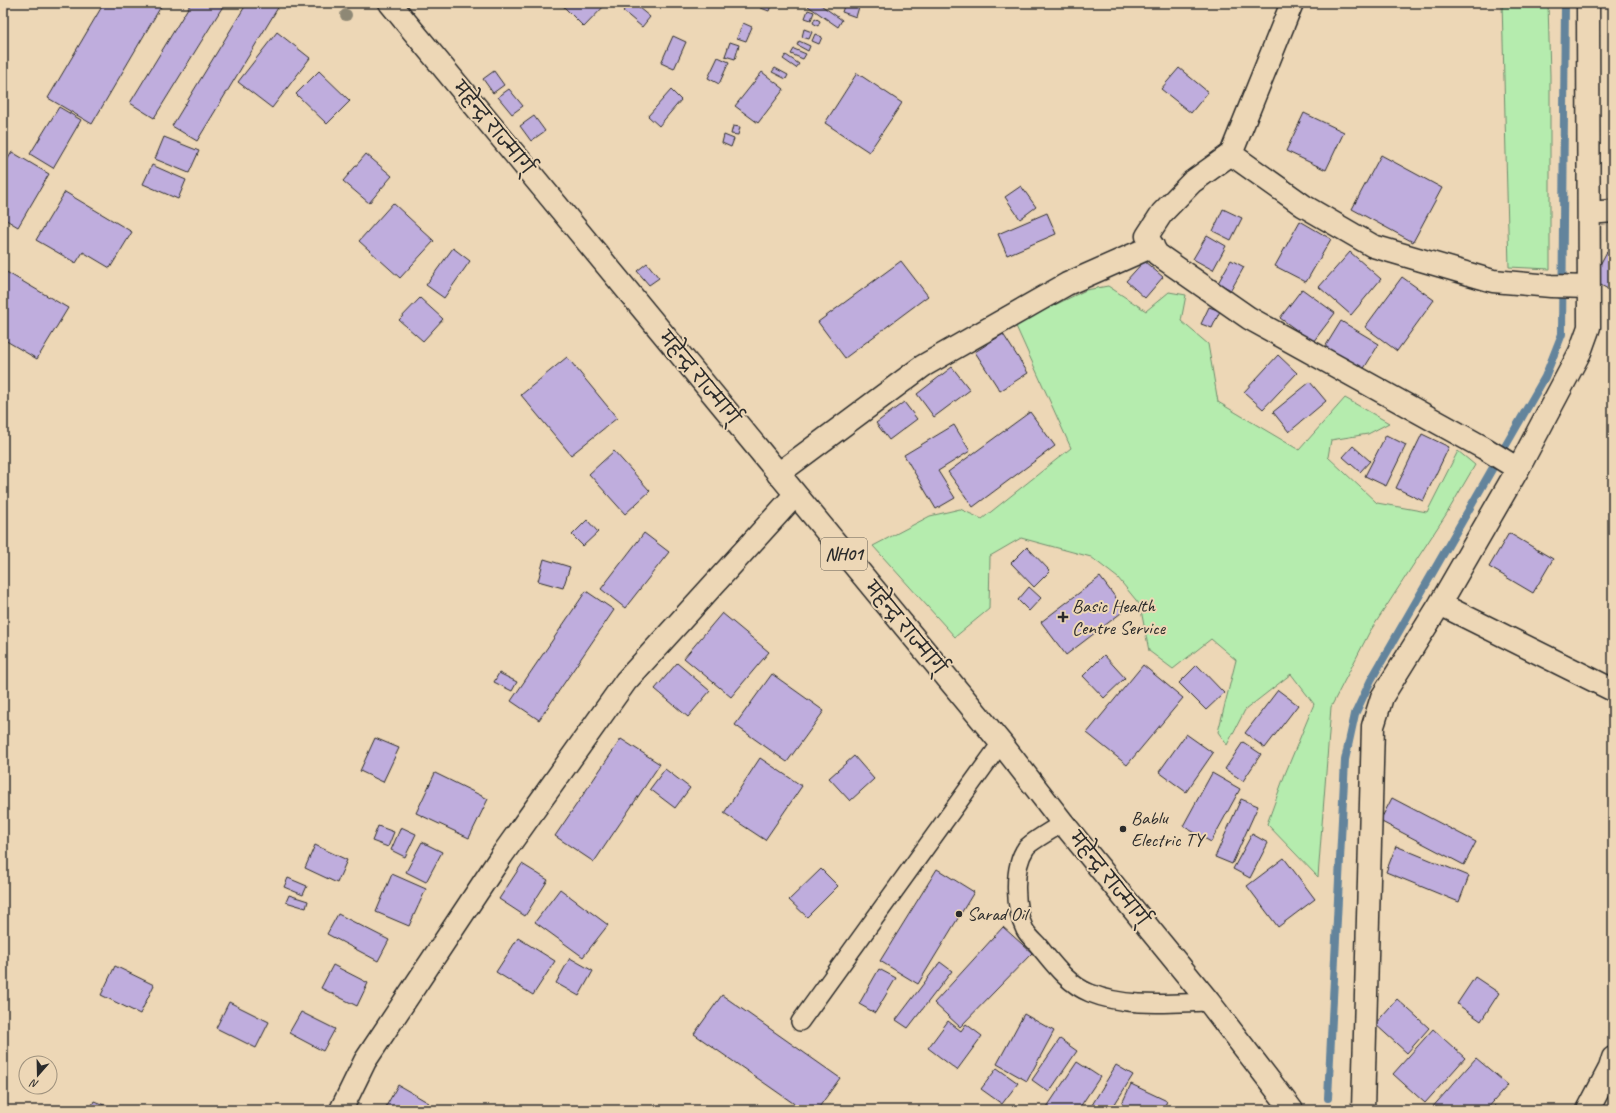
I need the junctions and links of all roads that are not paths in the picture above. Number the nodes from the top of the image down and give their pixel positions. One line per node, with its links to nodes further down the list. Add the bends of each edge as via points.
1 (390, 3): 10 (main road, महेन्द्र राज्मार्ग् / NH01)
2 (1292, 3): 4 (main road)
3 (1588, 3): 6 (main road)
4 (1230, 154): 7 (main road, via 1192,182 1162,213 1148,236); 8 (main road, via 1304,206 1373,246 1492,281)
5 (1613, 210): 6 (main road)
6 (1588, 212): 8 (main road)
7 (1153, 246): 9 (main road, via 1157,254 1249,318); 10 (main road, via 1067,284 923,366)
8 (1589, 287): 9 (main road, via 1588,327 1580,352)
9 (1518, 469): 12 (main road)
10 (778, 474): 11 (main road, महेन्द्र राज्मार्ग् / NH01)
11 (795, 495): 14 (main road, महेन्द्र राज्मार्ग् / NH01); 19 (main road, via 626,681 502,855 390,1022 365,1061)
12 (1440, 604): 13 (main road); 21 (main road, via 1382,697 1373,726)
13 (1613, 690)
14 (1001, 743): 15 (main road, महेन्द्र राज्मार्ग् / NH01); 17 (lane)
15 (1063, 823): 16 (main road, महेन्द्र राज्मार्ग् / NH01); 16 (lane, via 1026,848 1017,870 1017,899 1025,930 1075,985 1090,993 1116,1000 1146,1003)
16 (1209, 1002): 20 (main road, महेन्द्र राज्मार्ग् / NH01)
17 (800, 1022)
18 (1613, 1058): 22 (main road)
19 (340, 1110)
20 (1292, 1110)
21 (1363, 1110)
22 (1588, 1110)

